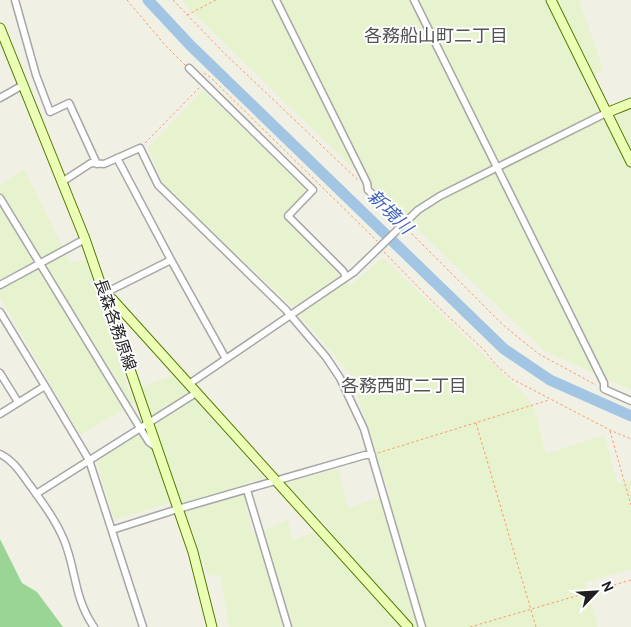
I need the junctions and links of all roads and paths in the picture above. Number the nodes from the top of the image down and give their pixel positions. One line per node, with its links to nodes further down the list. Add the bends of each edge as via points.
1 (15, 0): 19 (street, via 50,112 69,103)
2 (128, 0): 10 (path, via 165,45)
3 (173, 0): 8 (path)
4 (216, 0): 8 (path)
5 (276, 0): 22 (street)
6 (414, 0): 20 (street)
7 (551, 0): 15 (street)
8 (187, 16): 22 (path)
9 (0, 28): 12 (street, 長森各務原線)
10 (189, 68): 11 (street); 26 (path, via 211,78)
11 (204, 83): 16 (path); 29 (street, via 313,190 288,216)
12 (23, 86): 13 (street); 21 (street, 長森各務原線)
13 (0, 98)
14 (631, 103): 15 (street)
15 (606, 113): 18 (street); 20 (street)
16 (140, 148): 17 (street); 33 (street, via 158,185)
17 (117, 158): 19 (street); 27 (street)
18 (631, 162)
19 (97, 164): 21 (street, via 91,164)
20 (497, 168): 24 (street, via 440,196); 38 (street, via 604,382)
21 (62, 182): 25 (street, 長森各務原線)
22 (368, 190): 24 (street)
23 (0, 198): 28 (street)
24 (403, 224): 26 (street); 38 (path, via 502,324 538,354)
25 (85, 239): 28 (street); 31 (street, 長森各務原線)
26 (382, 246): 29 (street); 40 (path, via 496,365 512,379)
27 (171, 260): 31 (street); 34 (street)
28 (40, 263): 30 (street); 46 (street)
29 (346, 277): 33 (street)
30 (0, 285)
31 (103, 294): 36 (street, via 112,299); 44 (street, 長森各務原線)
32 (0, 312): 37 (street)
33 (290, 314): 34 (street); 51 (street, via 340,378 364,429)
34 (226, 359): 36 (street)
35 (0, 373): 42 (street)
36 (189, 384): 39 (street)
37 (44, 386): 42 (street); 52 (street)
38 (604, 389): 41 (street)
39 (196, 393): 44 (street); 53 (street)
40 (549, 399): 45 (path); 47 (path)
41 (631, 401)
42 (18, 402): 43 (street)
43 (0, 414)
44 (148, 422): 46 (street); 49 (street, 長森各務原線)
45 (476, 423): 51 (path); 60 (path)
46 (140, 428): 49 (street); 52 (street)
47 (610, 430): 48 (path); 56 (path)
48 (631, 439)
49 (156, 447): 57 (street, 長森各務原線)
50 (0, 454): 55 (street, via 17,468)
51 (372, 455): 53 (street); 66 (street)
52 (89, 460): 55 (street); 58 (street)
53 (275, 482): 54 (street); 65 (street)
54 (247, 490): 57 (street); 64 (street)
55 (36, 494): 61 (street, via 64,541 79,598)
56 (631, 504)
57 (178, 508): 58 (street); 63 (street, 長森各務原線)
58 (112, 530): 62 (street)
59 (631, 580): 60 (path)
60 (531, 609): 67 (path); 68 (path)
61 (94, 627)
62 (143, 627)
63 (212, 627)
64 (288, 627)
65 (408, 627)
66 (422, 627)
67 (470, 627)
68 (536, 627)

